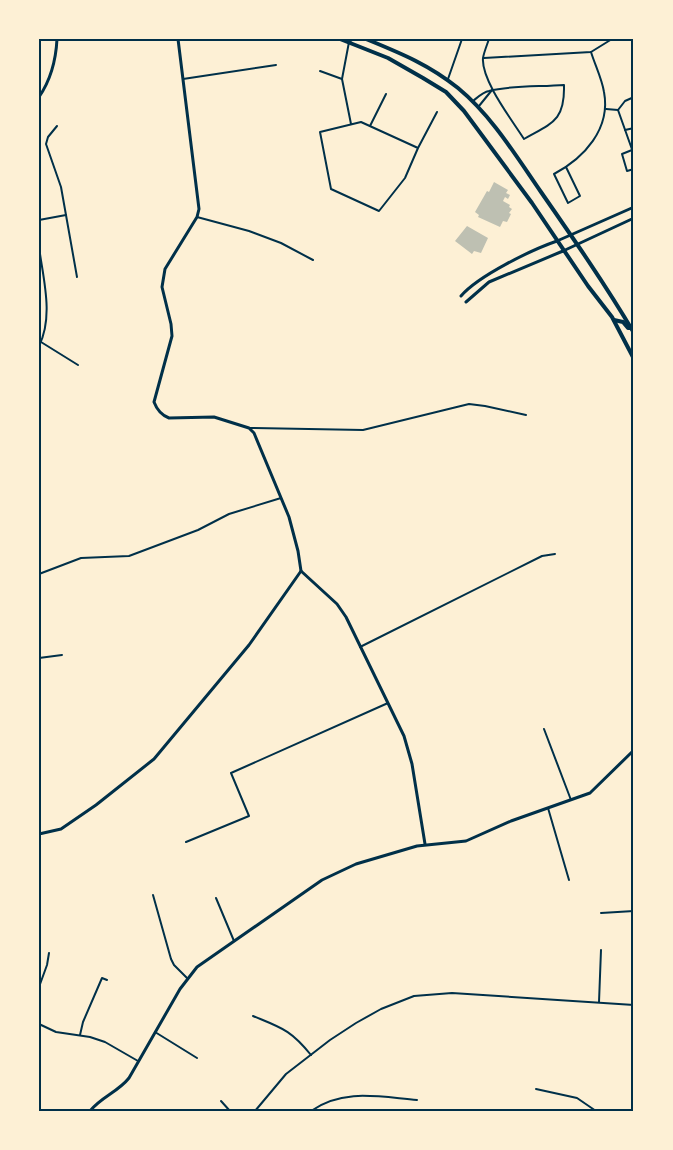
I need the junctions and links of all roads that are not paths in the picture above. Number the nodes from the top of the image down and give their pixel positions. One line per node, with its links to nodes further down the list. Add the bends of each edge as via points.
1 (57, 39): 19 (street, via 53,63)
2 (178, 39): 14 (street)
3 (340, 39): 9 (main road)
4 (354, 39): 9 (street)
5 (366, 39): 16 (main road, via 401,52)
6 (462, 39): 16 (street)
7 (489, 39): 11 (street)
8 (612, 39): 10 (street)
9 (348, 41): 15 (street); 42 (main road, via 388,58 446,92 532,202)
10 (591, 52): 11 (street); 23 (street)
11 (483, 58): 17 (street)
12 (276, 65): 14 (street)
13 (320, 71): 15 (street)
14 (183, 78): 38 (street, via 199,196)
15 (342, 79): 26 (street)
16 (447, 80): 21 (main road)
17 (492, 90): 17 (street, via 524,139 562,113 565,101 564,85); 21 (street); 22 (street)
18 (386, 94): 28 (street)
19 (39, 97)
20 (634, 97): 24 (street)
21 (473, 101): 22 (main road)
22 (478, 107): 41 (main road)
23 (606, 109): 24 (street); 34 (street, via 594,139)
24 (618, 110): 30 (street)
25 (437, 112): 31 (street)
26 (351, 124): 28 (street, via 361,122); 31 (street, via 320,132 331,189 379,211 405,178)
27 (57, 126): 37 (street, via 46,144)
28 (370, 126): 31 (street)
29 (634, 128): 30 (street)
30 (625, 130): 32 (street)
31 (418, 148)
32 (632, 150): 33 (street); 35 (street, via 622,154 627,171)
33 (634, 154)
34 (566, 167): 34 (street, via 580,196 568,203 554,174)
35 (634, 169)
36 (634, 207): 41 (street)
37 (67, 215): 40 (street); 47 (street)
38 (197, 218): 46 (street, via 249,231); 59 (street, via 165,269 162,287 172,336 154,402 163,416 169,418 210,416)
39 (634, 218): 43 (street)
40 (39, 219)
41 (571, 236): 42 (street); 43 (main road)
42 (557, 242): 45 (main road); 48 (street, via 486,276)
43 (577, 244): 45 (street); 53 (main road)
44 (39, 247): 49 (street)
45 (564, 251): 51 (street, via 489,282); 52 (main road)
46 (313, 260)
47 (77, 277)
48 (461, 296)
49 (46, 299): 50 (street); 54 (street)
50 (39, 300)
51 (465, 302)
52 (613, 320): 53 (main road, via 623,322); 56 (main road)
53 (633, 331)
54 (41, 342): 55 (street); 57 (street)
55 (39, 346)
56 (634, 359)
57 (78, 365)
58 (526, 415): 59 (street, via 469,405 363,430)
59 (249, 428): 60 (street, via 260,442)
60 (282, 498): 62 (street); 63 (street, via 229,514 129,556 81,558)
61 (555, 554): 64 (street, via 542,556)
62 (301, 571): 64 (street, via 338,604); 72 (street, via 249,645 154,759 61,829)
63 (39, 573)
64 (360, 646): 67 (street)
65 (62, 655): 66 (street)
66 (39, 658)
67 (388, 703): 73 (street, via 231,773 249,816); 74 (street, via 412,763)
68 (544, 729): 70 (street)
69 (634, 750): 70 (street, via 595,789)
70 (571, 800): 71 (street)
71 (548, 808): 74 (street, via 466,842); 75 (street)
72 (39, 834)
73 (186, 842)
74 (424, 844): 80 (street, via 343,869)
75 (569, 880)
76 (153, 895): 83 (street, via 171,959)
77 (216, 897): 80 (street)
78 (634, 911): 79 (street)
79 (601, 913)
80 (234, 941): 83 (street, via 208,957)
81 (601, 950): 86 (street)
82 (49, 953): 85 (street)
83 (187, 978): 90 (street)
84 (107, 980): 91 (street, via 102,978)
85 (39, 987)
86 (599, 1002): 87 (street); 92 (street, via 452,993 414,996 356,1023)
87 (634, 1005)
88 (253, 1016): 92 (street, via 288,1030)
89 (39, 1024): 91 (street, via 56,1032)
90 (155, 1032): 93 (street); 94 (street)
91 (81, 1035): 94 (street, via 105,1042)
92 (311, 1055): 100 (street, via 286,1074)
93 (198, 1058)
94 (138, 1061): 98 (street, via 121,1088)
95 (537, 1089): 102 (street, via 578,1098)
96 (417, 1100): 101 (street, via 345,1096)
97 (220, 1101): 99 (street)
98 (90, 1111)
99 (230, 1111)
100 (255, 1111)
101 (311, 1111)
102 (596, 1111)

